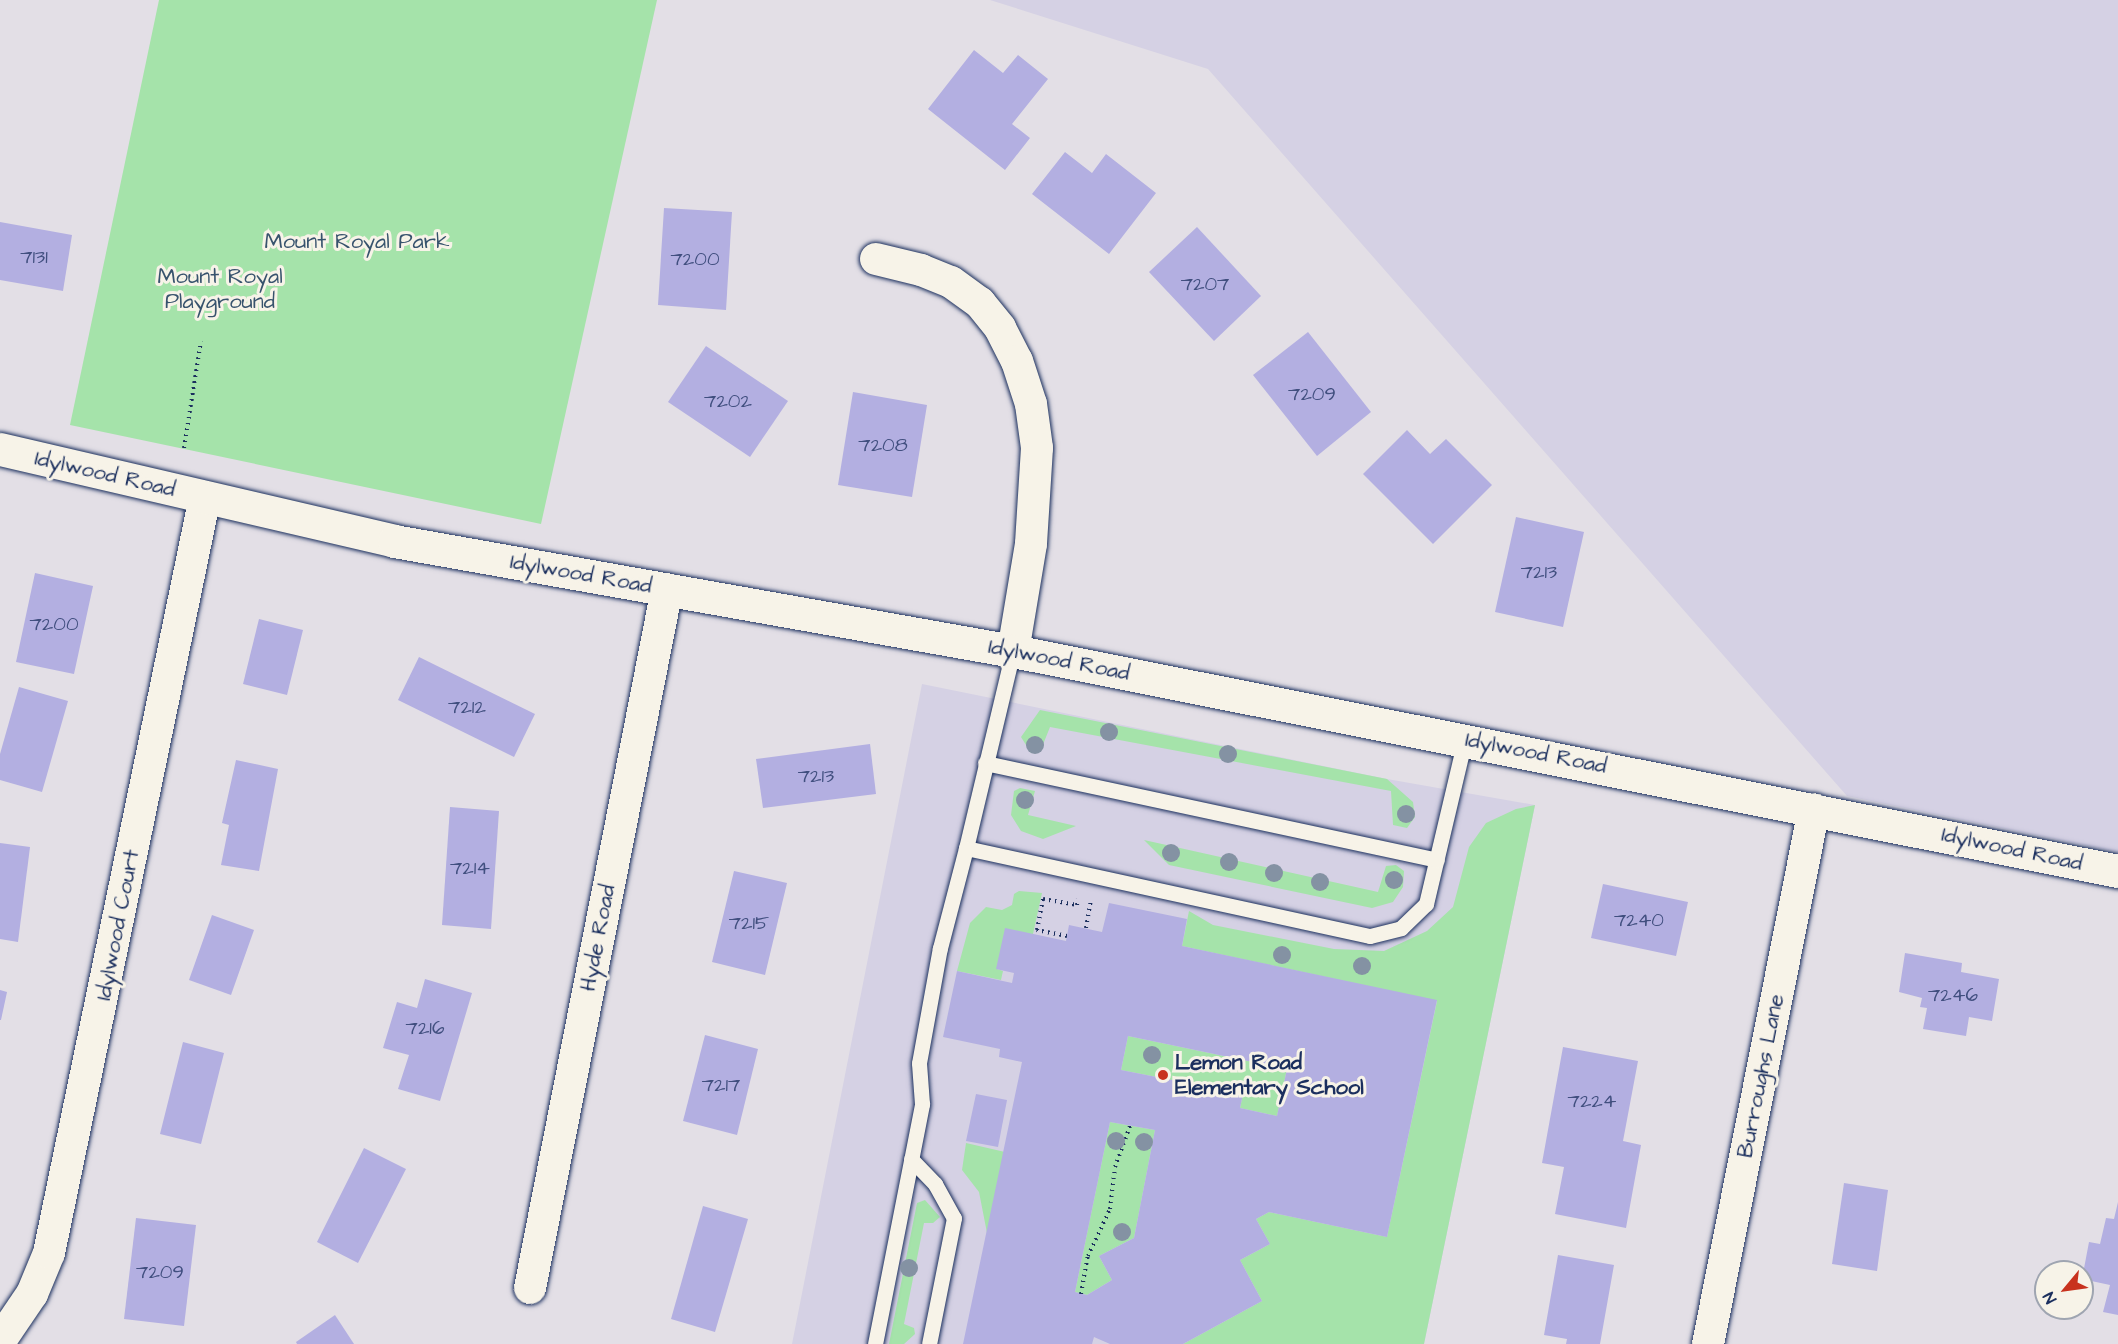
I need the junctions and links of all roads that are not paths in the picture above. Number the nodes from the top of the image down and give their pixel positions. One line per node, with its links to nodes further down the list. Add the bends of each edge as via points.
1 (876, 259): 5 (street, via 951,282 980,303 1000,328 1017,361 1031,404 1037,459 1031,544)
2 (0, 449): 3 (main road, Idylwood Road)
3 (205, 496): 4 (main road, Idylwood Road, via 394,541); 14 (street, Idylwood Court, via 49,1253 32,1294)
4 (667, 589): 5 (main road, Idylwood Road); 13 (street, Hyde Road)
5 (1013, 651): 6 (main road, Idylwood Road); 7 (lane)
6 (1465, 739): 8 (main road, Idylwood Road); 10 (lane)
7 (985, 763): 9 (lane); 10 (lane)
8 (1814, 809): 11 (main road, Idylwood Road); 17 (street, Burroughs Lane)
9 (966, 848): 10 (lane, via 1370,936 1401,928 1426,904); 12 (lane, via 940,948 919,1063 922,1104)
10 (1437, 860)
11 (2118, 871)
12 (911, 1159): 15 (lane); 16 (lane, via 935,1184 954,1218)
13 (530, 1288)
14 (0, 1341)
15 (875, 1344)
16 (929, 1344)
17 (1708, 1344)

